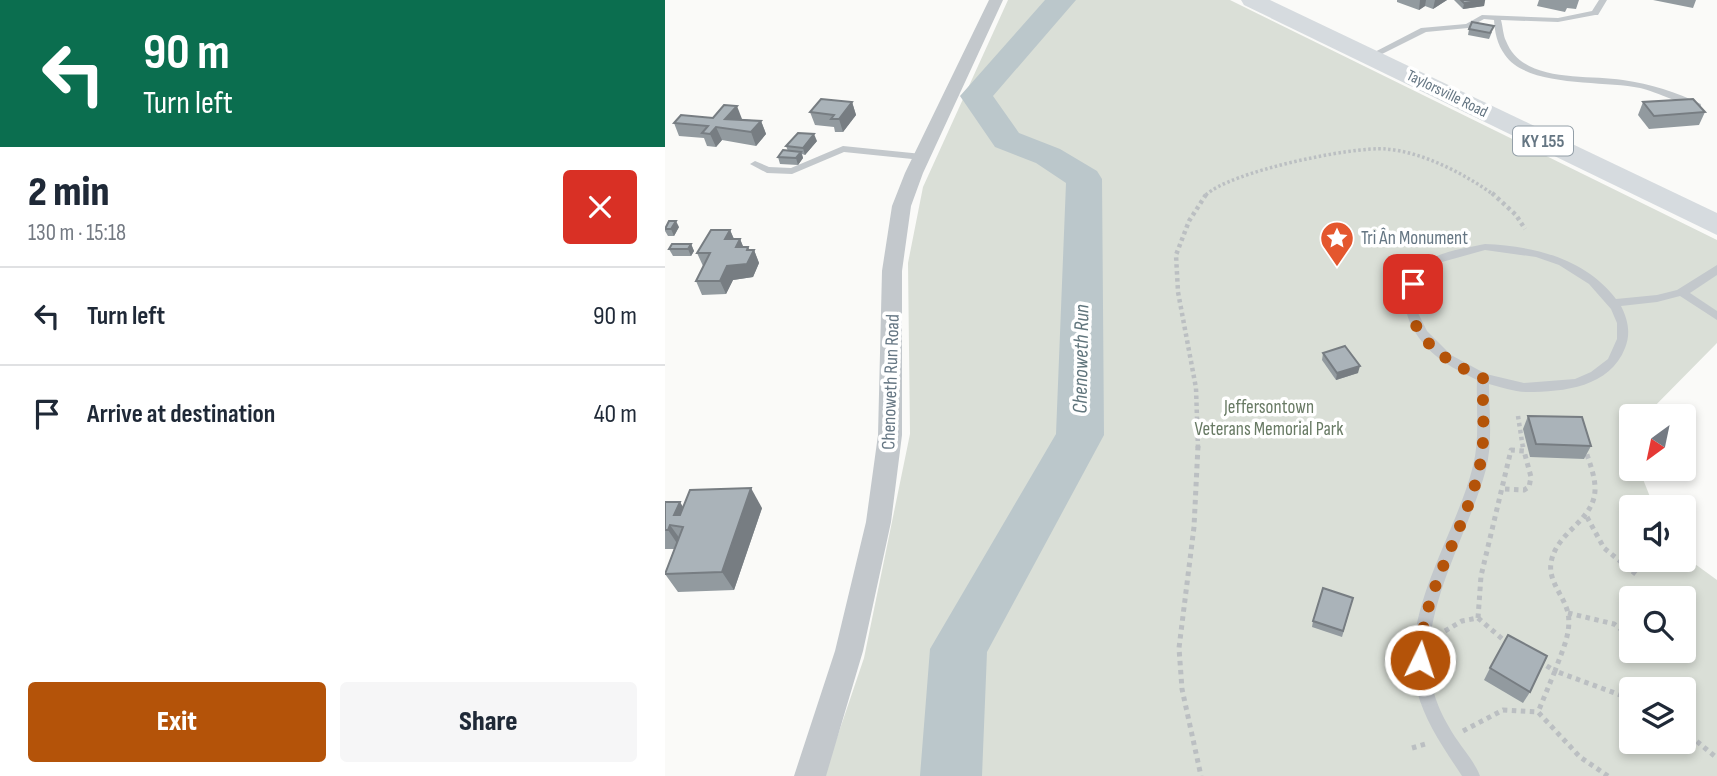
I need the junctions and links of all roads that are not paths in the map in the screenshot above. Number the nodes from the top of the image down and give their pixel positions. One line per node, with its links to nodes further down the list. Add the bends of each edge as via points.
1 (996, 0): 7 (street, Chenoweth Run Road)
2 (1252, 0): 5 (main road, Taylorsville Road / KY 155)
3 (1603, 0): 4 (lane, via 1595,13 1582,17)
4 (1497, 17): 5 (lane, via 1482,17 1468,26 1424,30); 6 (lane, via 1497,34 1518,65 1566,79 1644,86 1672,93)
5 (1369, 57): 9 (main road, Taylorsville Road / KY 155)
6 (1698, 107)
7 (922, 157): 8 (lane, via 843,149 792,171 767,170); 15 (street, Chenoweth Run Road, via 906,194 896,240 887,471 864,589)
8 (755, 164)
9 (1717, 225)
10 (1717, 269): 11 (lane)
11 (1683, 293): 12 (lane); 13 (lane)
12 (1613, 303): 14 (lane, via 1622,326 1620,349 1598,374 1569,385 1533,388); 14 (lane, via 1585,276 1527,251 1485,247 1448,254 1433,262 1421,272 1409,297 1416,327 1441,355)
13 (1717, 316)
14 (1483, 378): 16 (lane, via 1480,465 1420,638 1423,684 1445,737)
15 (810, 776)
16 (1472, 776)

